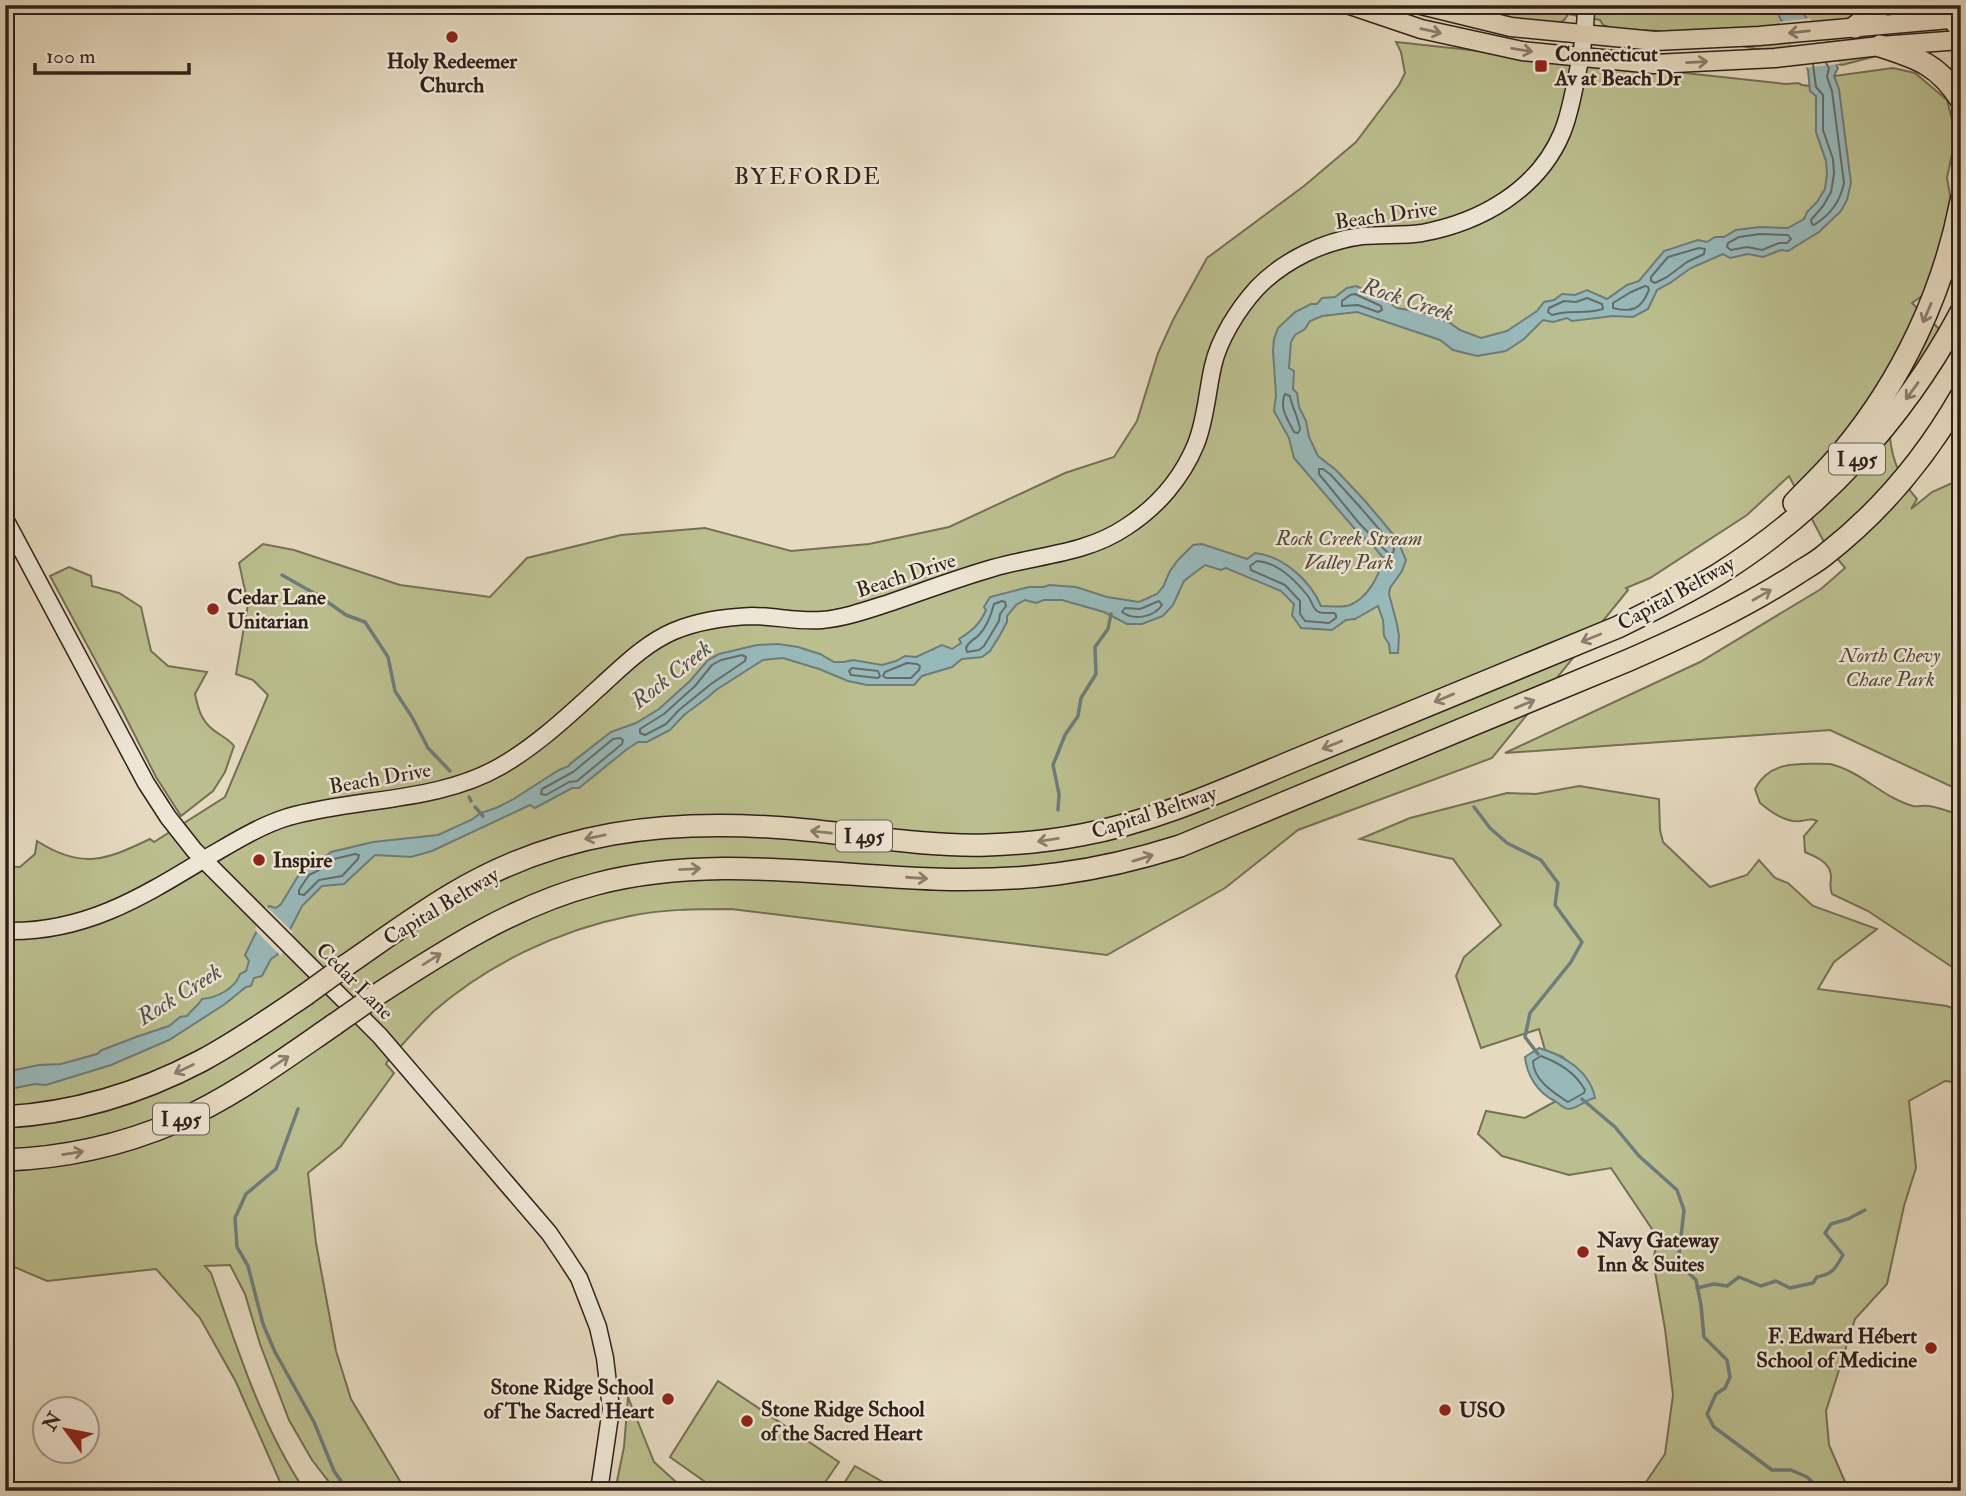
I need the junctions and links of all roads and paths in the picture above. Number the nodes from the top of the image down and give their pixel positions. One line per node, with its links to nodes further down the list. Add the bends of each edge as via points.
1 (1350, 5): 10 (main road, one-way to 10, via 1443,34 1522,51)
2 (1420, 5): 7 (main road, via 1511,27)
3 (1586, 5): 7 (street, Beach Drive)
4 (1883, 5): 6 (highway)
5 (1954, 18): 6 (main road)
6 (1847, 28): 7 (main road, one-way to 7, via 1655,41)
7 (1584, 35): 10 (street, Beach Drive)
8 (1961, 40): 9 (main road)
9 (1880, 46): 10 (main road, one-way to 9, via 1654,64 1775,58); 11 (highway, via 1930,65)
10 (1580, 57): 19 (street, Beach Drive, via 1561,137 1524,186 1494,210 1418,234 1360,236 1325,245 1303,254 1258,288 1226,332 1214,359 1195,444 1176,480 1130,525 1108,538 997,567 847,617 815,621 752,616 705,621 671,632 642,648 539,741 497,769 433,791 286,818 249,832)
11 (1961, 100)
12 (1961, 201): 18 (highway, one-way to 18, via 1939,284 1886,390 1841,452)
13 (1961, 312): 18 (highway, Capital Beltway / I 495, one-way to 18, via 1917,384 1854,462 1798,515)
14 (1961, 397): 17 (highway, Capital Beltway / I 495, via 1924,452)
15 (1961, 423): 17 (highway, via 1902,498)
16 (5, 519): 19 (street, Cedar Lane, via 146,783)
17 (1867, 520): 22 (highway, Capital Beltway / I 495, one-way to 17, bridge, via 79,1152 177,1121 273,1067 434,957 552,898 595,884 678,870 727,868 933,879 1034,878 1146,857 1237,824 1688,634 1780,585)
18 (1718, 574): 21 (highway, Capital Beltway / I 495, one-way to 21, bridge, via 1618,626 1231,786 1130,824 1084,835 985,845 786,828 680,826 629,830 536,854 453,893 201,1061 113,1097 73,1108)
19 (203, 860): 20 (street, Beach Drive, via 96,917 51,929); 23 (street, Cedar Lane, via 371,1026 549,1233 579,1278 598,1327 611,1409)
20 (5, 931)
21 (5, 1116)
22 (5, 1160)
23 (599, 1491)

